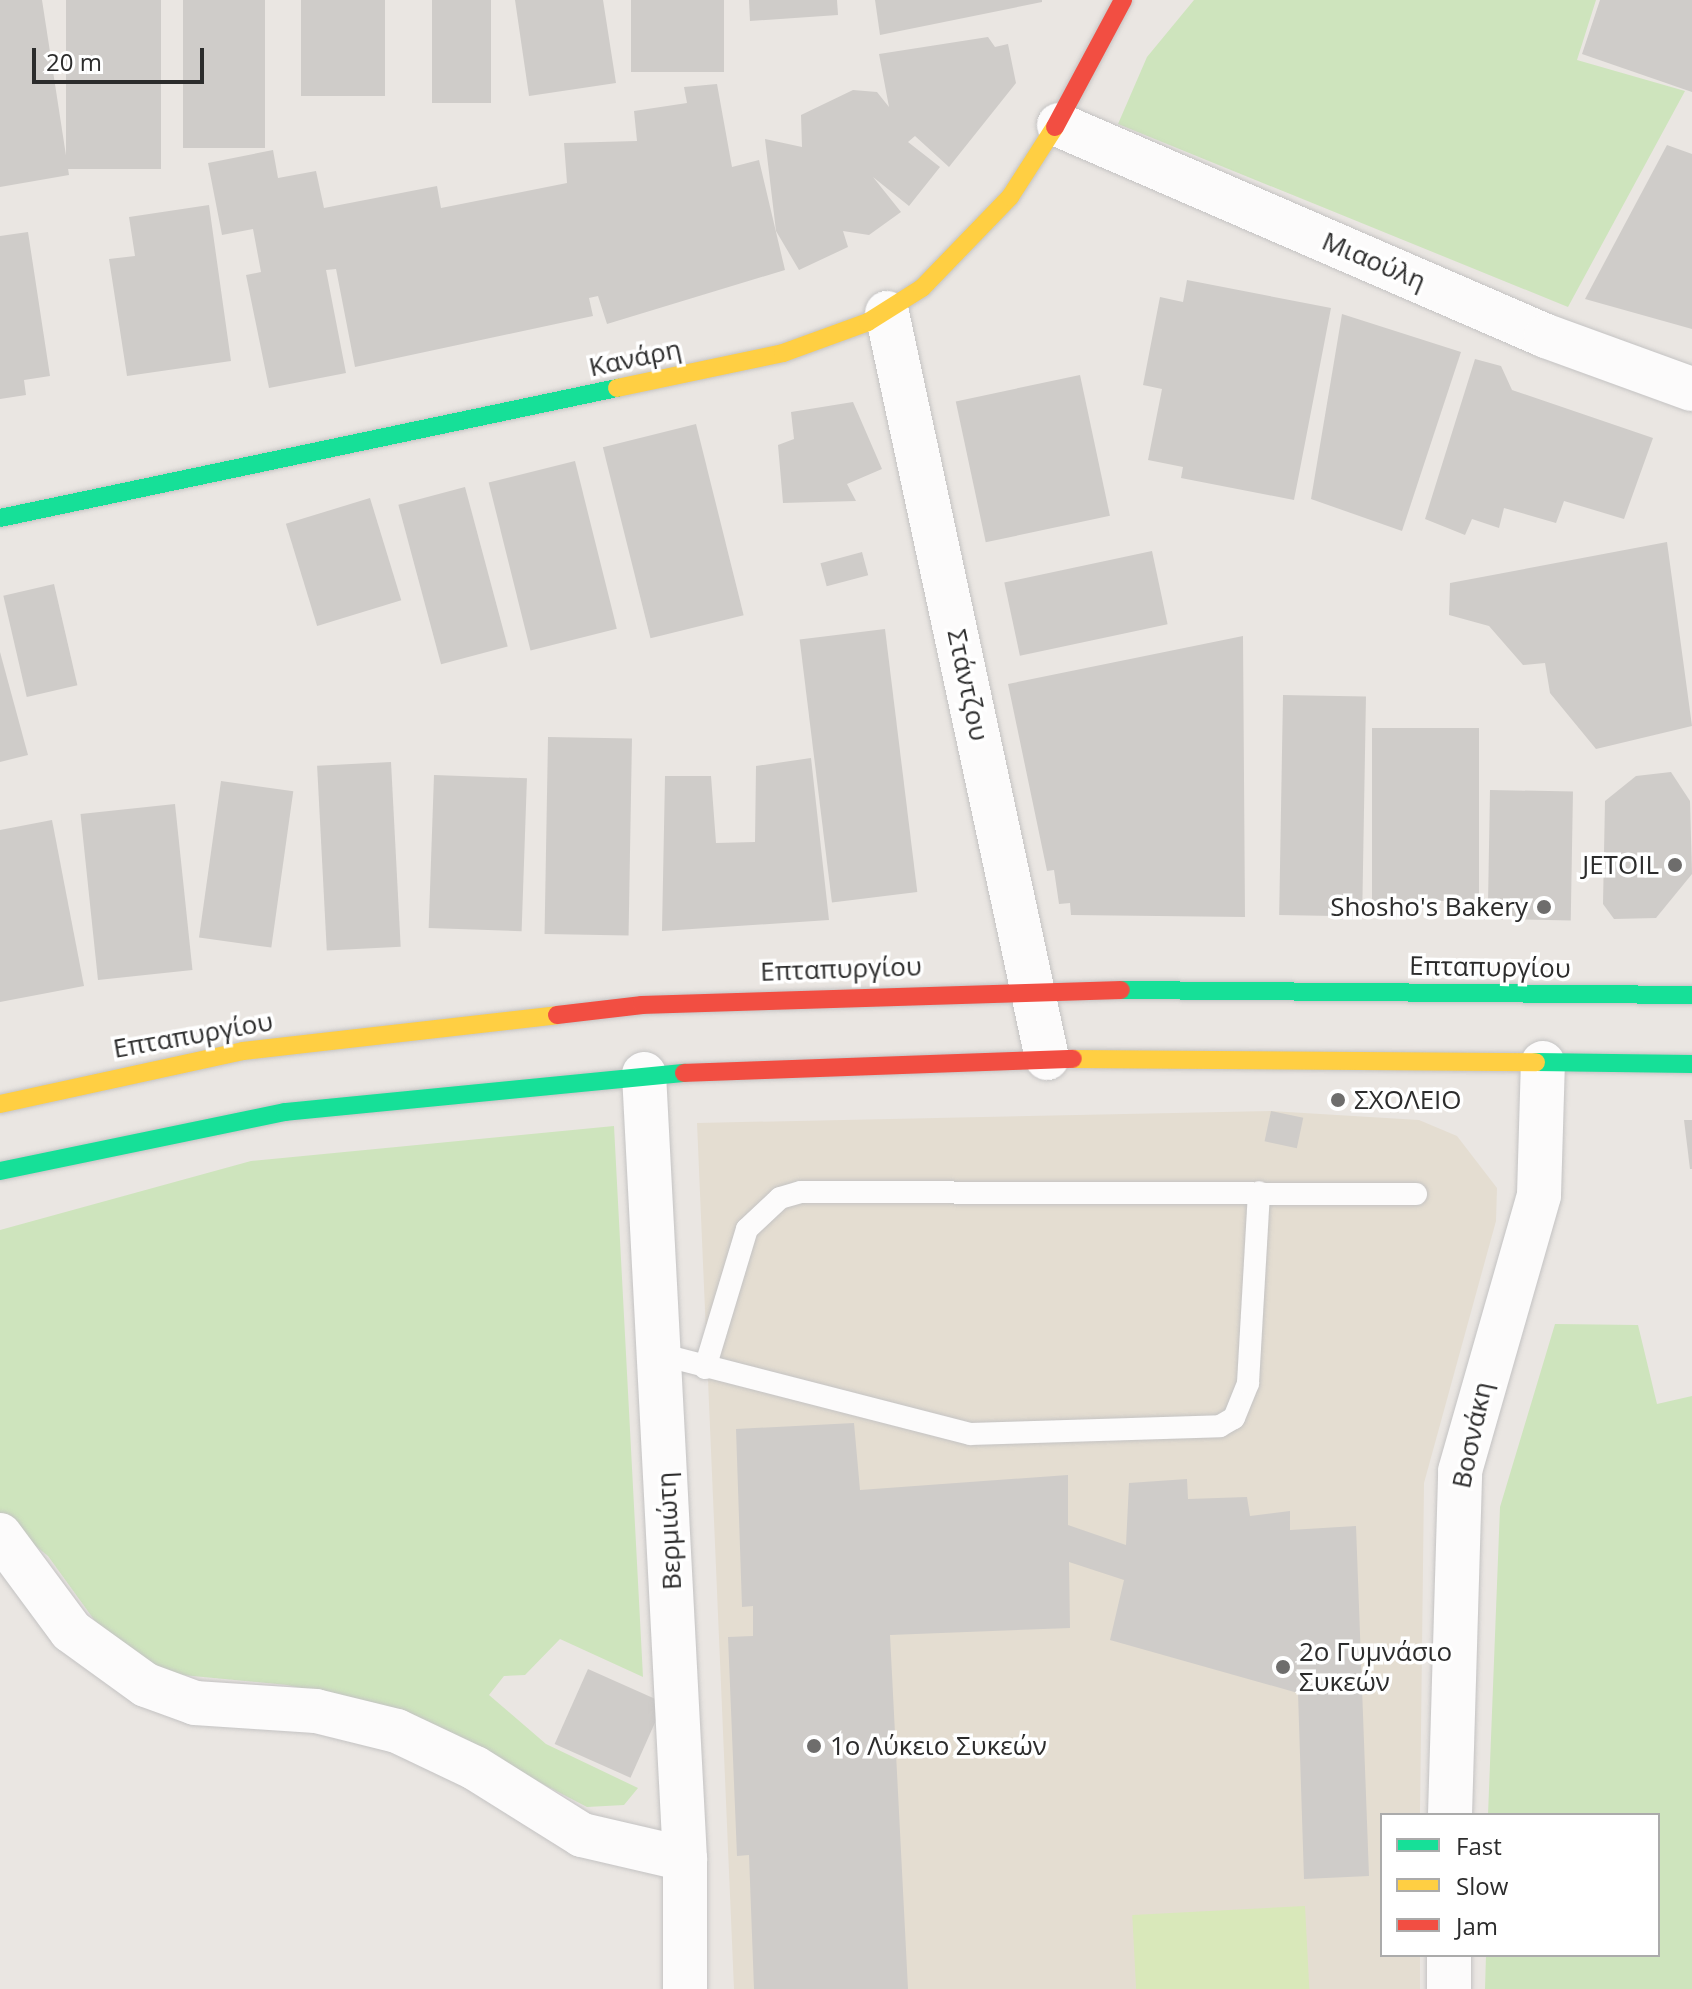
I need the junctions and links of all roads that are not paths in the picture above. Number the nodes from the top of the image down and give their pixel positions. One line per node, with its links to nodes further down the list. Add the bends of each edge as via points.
1 (1123, 0): 2 (main road, Κανάρη)
2 (1059, 125): 3 (main road, Κανάρη, via 983,228); 4 (street, Μιαούλη)
3 (887, 313): 5 (main road, Κανάρη, via 783,353); 6 (street, Στάντζου)
4 (1690, 397)
5 (0, 518)
6 (1033, 989): 7 (main road, Επταπυργίου); 8 (street, Στάντζου); 12 (main road, Επταπυργίου, via 642,1005 434,1026 157,1066)
7 (1692, 995)
8 (1047, 1058): 9 (main road); 11 (main road)
9 (1543, 1063): 10 (main road); 19 (street, Βοσνάκη, via 1539,1195 1460,1471)
10 (1692, 1064)
11 (644, 1074): 13 (main road, via 270,1114); 16 (street, Βερμιώτη)
12 (0, 1104)
13 (0, 1171)
14 (1259, 1192): 15 (lane); 17 (lane, via 824,1189 780,1198 747,1229); 17 (lane, via 1248,1383 1234,1418 1220,1426 970,1434)
15 (1416, 1194)
16 (659, 1354): 17 (lane); 20 (street, Βερμιώτη)
17 (705, 1368)
18 (0, 1535): 20 (street, via 71,1631 146,1685 195,1703 316,1711 397,1731 475,1768 582,1835)
19 (1450, 1813)
20 (685, 1859): 22 (street, Βερμιώτη)
21 (1449, 1957): 23 (street)
22 (685, 1989)
23 (1449, 1989)

